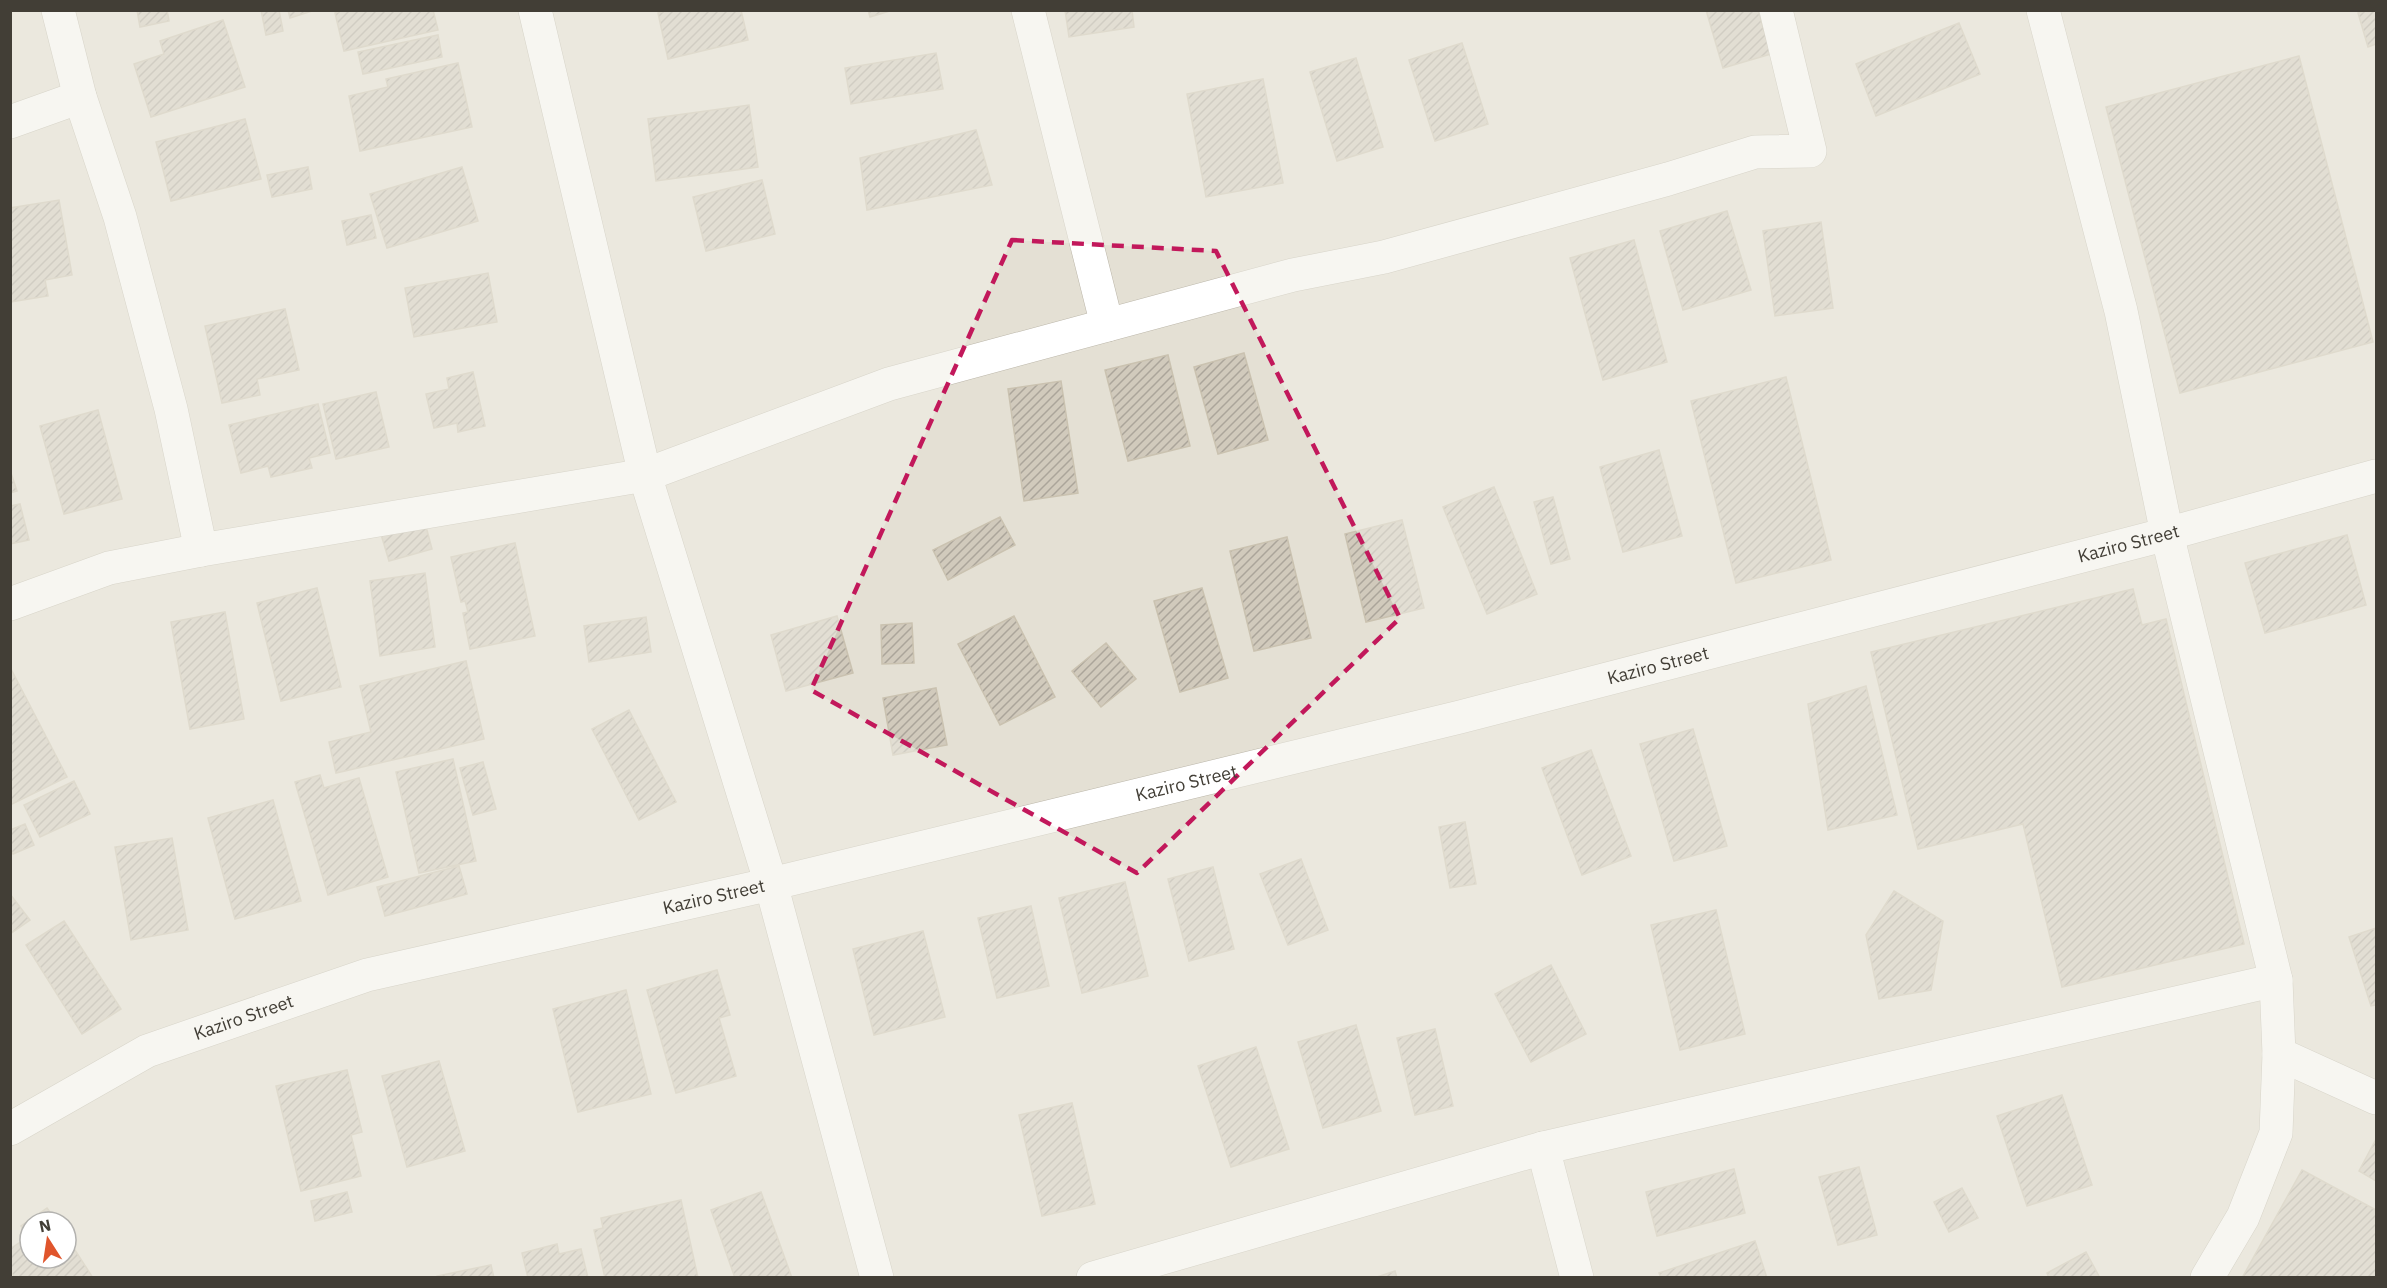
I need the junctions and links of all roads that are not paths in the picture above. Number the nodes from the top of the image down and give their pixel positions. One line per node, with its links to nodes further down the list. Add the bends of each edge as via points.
1 (58, 10): 6 (street)
2 (535, 10): 9 (street)
3 (1028, 10): 8 (street)
4 (1776, 10): 8 (street, via 1810,151 1755,152 1384,257 1293,275)
5 (2043, 10): 11 (street, via 2121,311)
6 (80, 98): 7 (street); 12 (street, via 120,217 171,409)
7 (10, 122)
8 (1107, 325): 9 (street, via 889,384)
9 (645, 475): 12 (street); 14 (street)
10 (2376, 476): 11 (street, Kaziro Street)
11 (2168, 534): 14 (street, Kaziro Street, via 1460,717); 15 (street)
12 (201, 550): 13 (street, via 110,568)
13 (10, 604)
14 (771, 884): 18 (street, Kaziro Street, via 367,975 147,1051); 20 (street)
15 (2276, 980): 16 (street); 19 (street)
16 (2279, 1054): 17 (street); 23 (street, via 2276,1132 2243,1217)
17 (2376, 1098)
18 (10, 1129)
19 (1543, 1148): 21 (street); 22 (street)
20 (877, 1278)
21 (1094, 1278)
22 (1577, 1278)
23 (2208, 1278)

